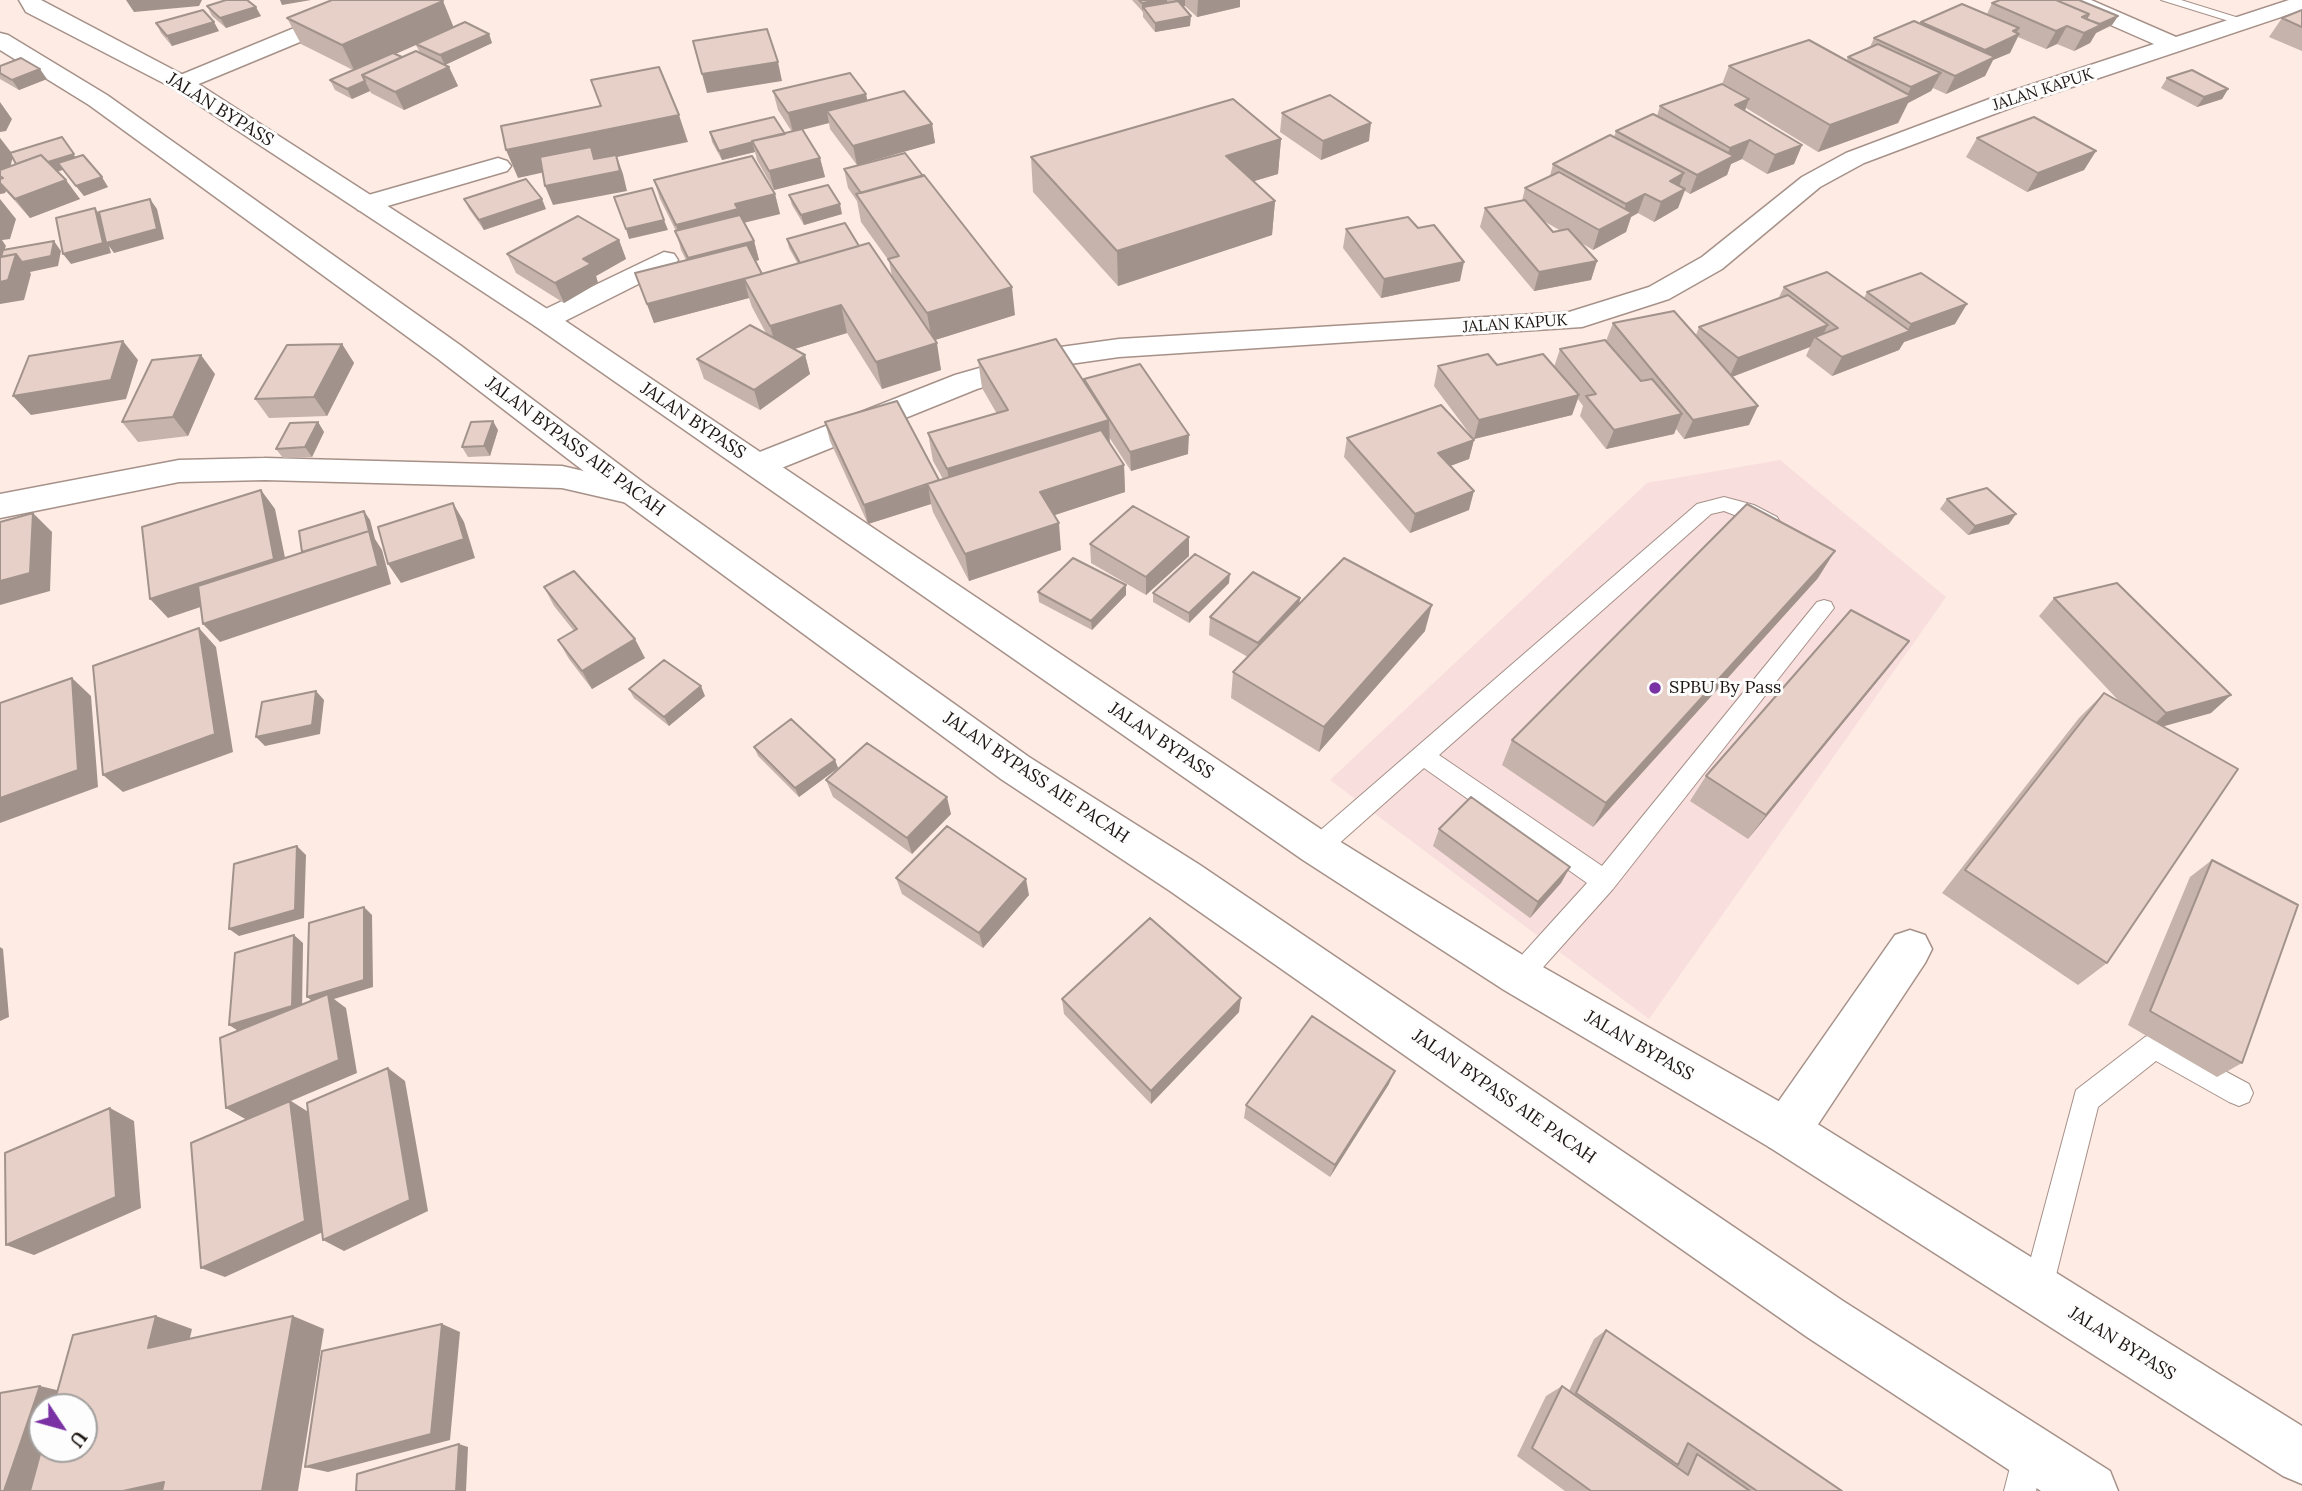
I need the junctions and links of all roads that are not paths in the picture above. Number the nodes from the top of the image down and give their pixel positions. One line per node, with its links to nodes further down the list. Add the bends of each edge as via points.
1 (381, 0): 9 (main road)
2 (2073, 0): 8 (main road)
3 (2167, 0): 6 (lane)
4 (36, 2): 9 (main road, JALAN BYPASS)
5 (2302, 2): 6 (main road, JALAN KAPUK)
6 (2245, 22): 8 (main road, JALAN KAPUK)
7 (0, 40): 15 (main road, JALAN BYPASS AIE PACAH, via 98,100 449,352)
8 (2177, 46): 14 (main road, JALAN KAPUK, via 2010,100 1855,158 1811,182 1712,263 1659,293 1572,321 1119,348 1046,358 966,382)
9 (181, 83): 11 (main road, JALAN BYPASS)
10 (498, 166): 11 (main road)
11 (367, 204): 13 (main road, JALAN BYPASS)
12 (664, 260): 13 (main road)
13 (545, 320): 14 (main road, JALAN BYPASS)
14 (758, 465): 20 (main road, JALAN BYPASS)
15 (636, 494): 16 (main road, via 562,477 265,469 179,471); 27 (main road, JALAN BYPASS AIE PACAH, via 1015,768 1185,877 1825,1319)
16 (0, 506)
17 (1787, 531): 19 (lane, via 1724,504 1704,509)
18 (1824, 608): 21 (lane)
19 (1422, 755): 20 (lane); 21 (lane)
20 (1317, 848): 23 (main road, JALAN BYPASS)
21 (1604, 881): 23 (lane)
22 (1910, 949): 25 (main road)
23 (1519, 975): 25 (main road, JALAN BYPASS)
24 (2239, 1093): 26 (lane, via 2154,1046 2086,1099)
25 (1786, 1131): 26 (main road, JALAN BYPASS)
26 (2037, 1291): 28 (main road, JALAN BYPASS)
27 (2028, 1451): 29 (lane); 30 (main road, JALAN BYPASS AIE PACAH)
28 (2302, 1457)
29 (2020, 1491)
30 (2090, 1491)

